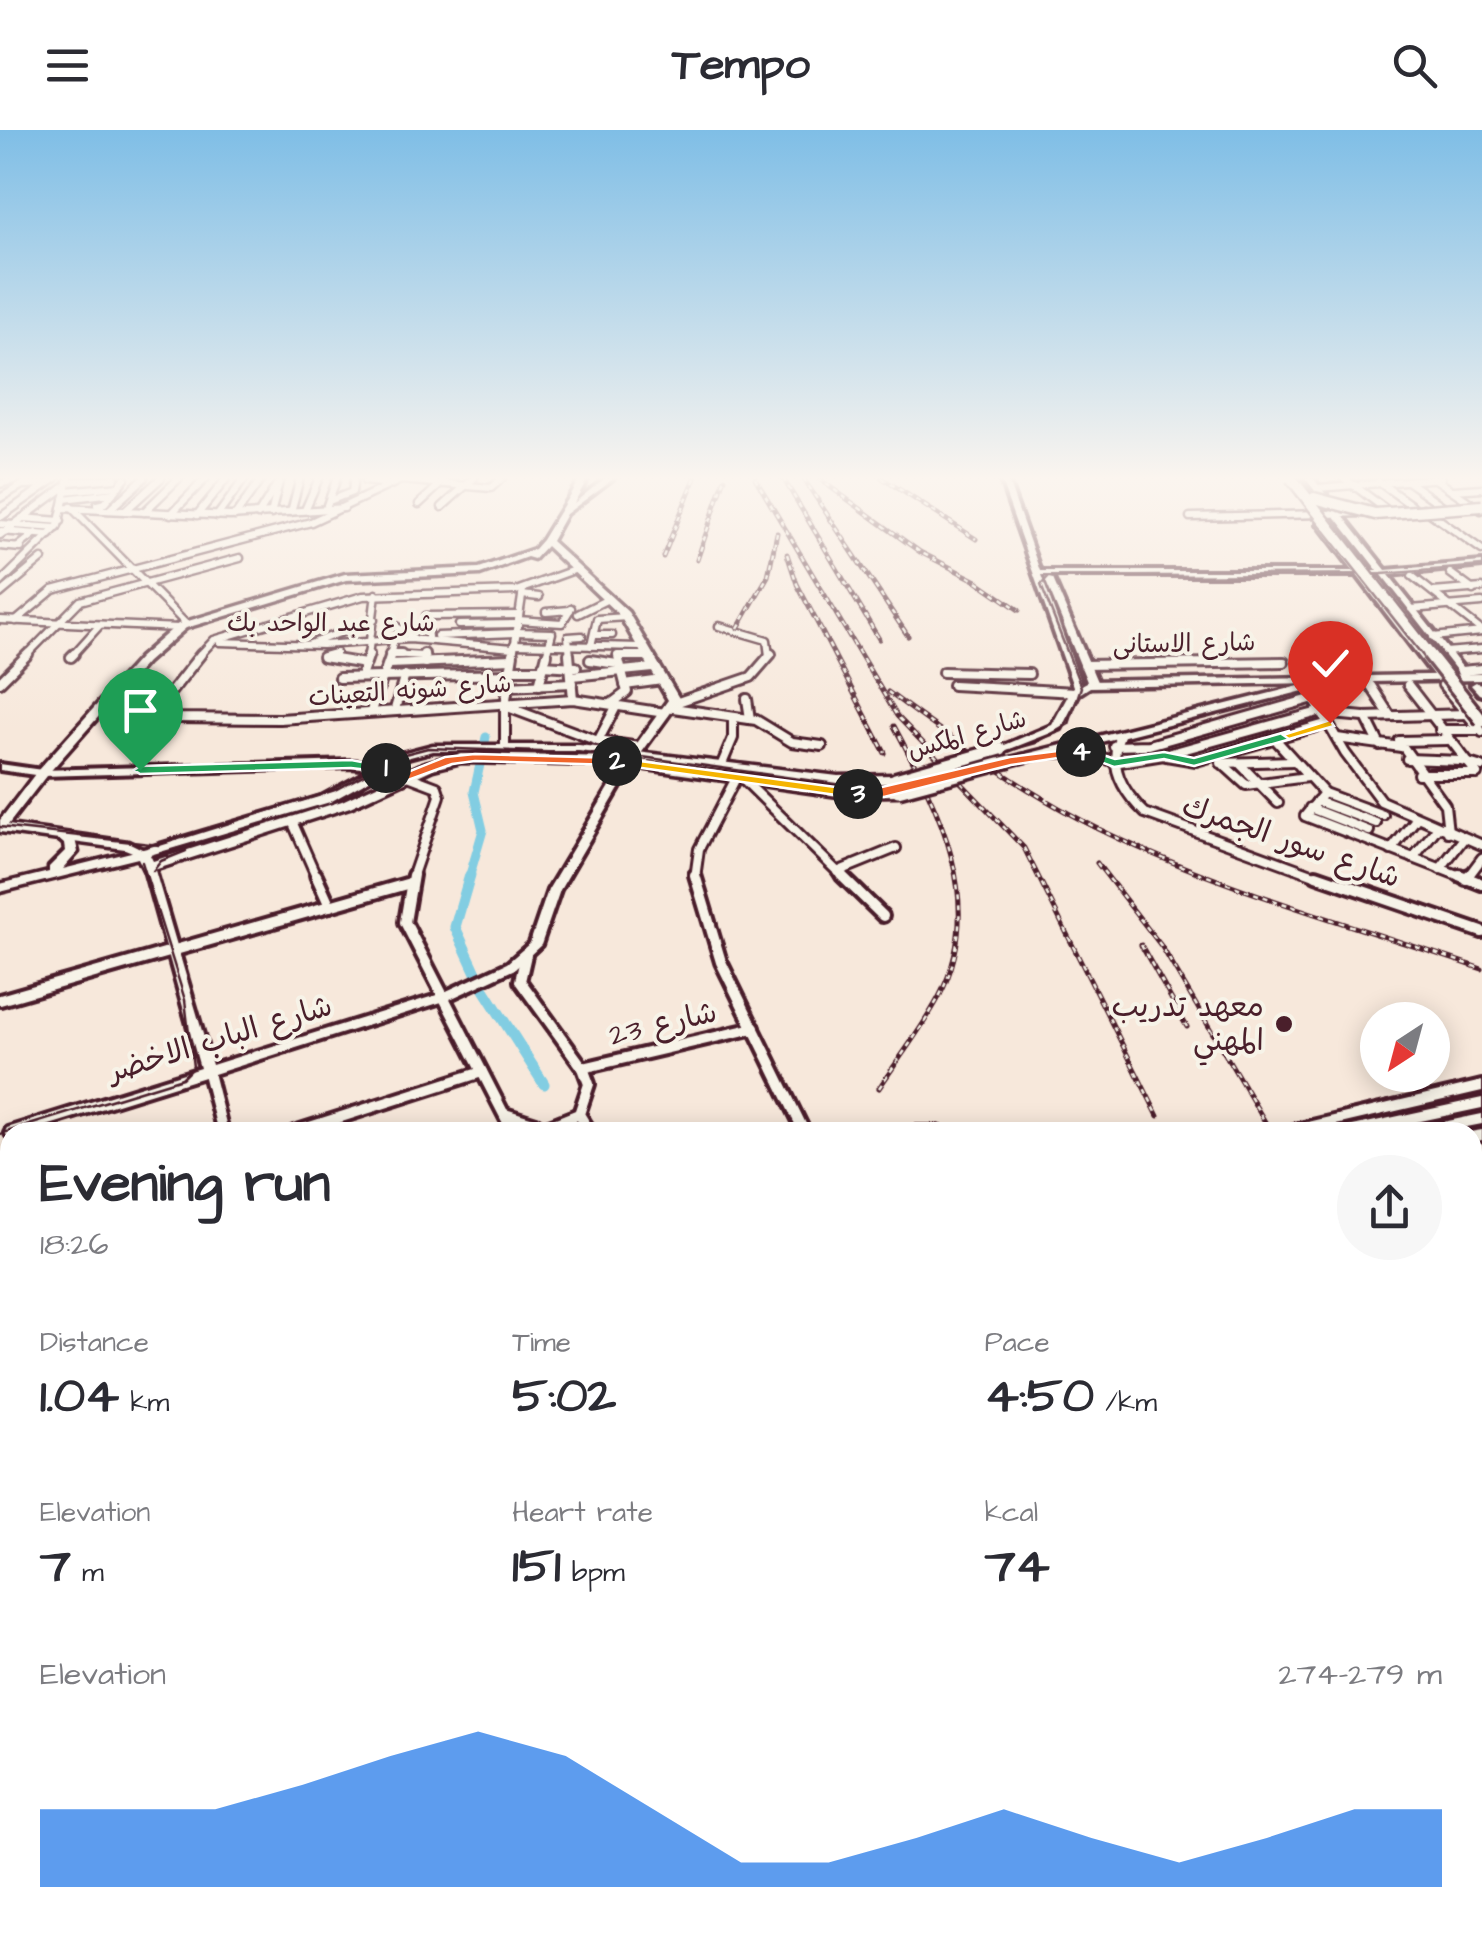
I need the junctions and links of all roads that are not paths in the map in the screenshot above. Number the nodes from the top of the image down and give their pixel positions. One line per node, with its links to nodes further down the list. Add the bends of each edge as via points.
1 (23, 562): 23 (street)
2 (39, 562): 30 (street)
3 (123, 562): 15 (street)
4 (157, 562): 15 (street)
5 (224, 562): 24 (street)
6 (502, 562): 50 (main road, via 474,572 345,577)
7 (519, 562): 110 (main road, via 488,574 354,580 200,624 173,638)
8 (569, 562): 16 (main road)
9 (1032, 562): 18 (street)
10 (1349, 562): 19 (street)
11 (1356, 562): 136 (main road, bridge)
12 (1369, 562): 123 (main road, bridge)
13 (1372, 562): 20 (street)
14 (1482, 567): 17 (street); 20 (street)
15 (130, 569): 24 (street); 45 (street, via 45,593)
16 (574, 570): 29 (street); 33 (main road)
17 (1450, 573): 21 (street); 26 (street)
18 (1037, 576): 19 (street); 22 (street); 112 (street)
19 (1359, 576): 20 (street); 22 (street); 101 (street)
20 (1383, 576): 21 (street); 36 (street)
21 (1412, 576): 27 (street)
22 (1049, 579): 82 (street)
23 (0, 583)
24 (142, 583): 47 (street, via 84,599); 50 (street)
25 (1482, 588): 26 (street)
26 (1471, 589): 27 (street); 34 (street)
27 (1432, 592): 35 (street)
28 (468, 593): 29 (street); 31 (street); 39 (street)
29 (522, 593): 32 (street); 49 (street)
30 (0, 594)
31 (376, 594): 54 (street); 63 (street)
32 (540, 597)
33 (608, 599): 38 (street); 40 (main road)
34 (1482, 600): 35 (street)
35 (1450, 606): 36 (street); 43 (street)
36 (1412, 608): 59 (street)
37 (546, 612): 49 (street, via 570,609 562,623)
38 (578, 614)
39 (462, 615): 49 (street); 52 (street); 60 (street, via 425,617)
40 (626, 617): 41 (street); 71 (main road)
41 (610, 618): 64 (street, via 597,619); 64 (street, via 613,634)
42 (1482, 618): 43 (street)
43 (1466, 619): 55 (street)
44 (0, 620): 45 (street)
45 (16, 621): 47 (street)
46 (390, 622): 51 (street)
47 (57, 623): 48 (street); 100 (street)
48 (100, 625): 50 (street); 75 (street)
49 (517, 625): 52 (street); 57 (street); 65 (street, via 551,632); 69 (street)
50 (182, 626): 110 (main road)
51 (400, 626): 54 (street); 62 (street)
52 (459, 626): 57 (street)
53 (719, 626): 122 (street, via 767,640 772,652 754,675)
54 (374, 630): 56 (street); 61 (street, شارع عبد الواحد بك); 66 (street, شارع عبد الواحد بك); 66 (street); 79 (street)
55 (1482, 632): 59 (street)
56 (344, 635)
57 (457, 636): 60 (street)
58 (582, 636): 67 (street, via 568,636)
59 (1433, 636): 72 (street)
60 (428, 637): 62 (street)
61 (394, 639): 62 (street, شارع عبد الواحد بك); 74 (street)
62 (416, 639): 68 (street, شارع عبد الواحد بك)
63 (210, 642): 66 (street, شارع عبد الواحد بك); 125 (street, شارع شونه التعينات, via 156,708 158,714 263,720)
64 (594, 642): 67 (street); 71 (street); 81 (street)
65 (549, 644): 67 (street); 69 (street, شارع عبد الواحد بك); 83 (street)
66 (310, 645)
67 (568, 645): 92 (street)
68 (489, 646): 69 (street, شارع عبد الواحد بك); 76 (street)
69 (513, 646): 84 (street)
70 (1482, 648): 72 (street)
71 (644, 652): 85 (street, via 621,655); 86 (main road)
72 (1446, 652): 99 (street)
73 (336, 653): 79 (street, via 323,657)
74 (390, 654): 77 (street, via 424,653); 80 (street)
75 (71, 657)
76 (488, 660): 77 (street); 84 (street)
77 (425, 662): 80 (street)
78 (1284, 662): 82 (street, شارع الاستانى)
79 (366, 664): 94 (street)
80 (388, 664): 93 (street)
81 (588, 664): 85 (street); 90 (street); 92 (street)
82 (1084, 665): 102 (street)
83 (542, 667): 84 (street); 92 (street); 103 (street)
84 (510, 668): 91 (street); 106 (street)
85 (618, 668): 86 (street); 90 (street); 104 (street)
86 (654, 668): 96 (main road)
87 (1482, 669): 99 (street)
88 (943, 672): 89 (street)
89 (971, 672): 107 (street); 111 (street, via 1027,670)
90 (601, 673): 92 (street)
91 (405, 675): 93 (street); 114 (street)
92 (572, 675): 103 (street); 117 (street)
93 (386, 676): 94 (street); 113 (street)
94 (362, 677): 95 (street)
95 (339, 678)
96 (662, 680): 104 (street); 122 (main road)
97 (1241, 680): 98 (main road, شارع المكس); 101 (main road, شارع المكس); 116 (main road, via 1242,690)
98 (1195, 681): 102 (main road, شارع المكس); 121 (main road, via 1221,693)
99 (1475, 681): 101 (main road, شارع المكس)
100 (0, 682)
101 (1441, 682): 109 (main road, شارع المكس); 130 (street)
102 (1093, 684): 112 (main road, شارع المكس)
103 (539, 685): 106 (street)
104 (625, 685): 119 (street, via 626,694)
105 (953, 685): 107 (street)
106 (507, 686): 120 (street)
107 (972, 686): 111 (street)
108 (1371, 686): 109 (main road, شارع المكس); 115 (main road, شارع المكس); 128 (street)
109 (1408, 686): 129 (street)
110 (120, 690): 166 (main road)
111 (1037, 690): 112 (street)
112 (1076, 691): 173 (main road, شارع المكس, bridge, via 1057,728)
113 (377, 692): 114 (street); 125 (street)
114 (400, 692): 124 (street)
115 (1310, 693): 116 (main road, شارع المكس); 127 (street); 134 (street)
116 (1257, 697): 121 (main road, شارع المكس)
117 (573, 699): 119 (street, شارع شونه التعينات); 120 (street, شارع شونه التعينات)
118 (747, 699): 133 (street)
119 (614, 704): 122 (street, شارع شونه التعينات); 149 (street)
120 (505, 706): 124 (street, شارع شونه التعينات); 147 (street); 149 (street)
121 (1219, 707): 126 (main road, شارع المكس)
122 (671, 708): 132 (street, شارع شونه التعينات); 151 (main road)
123 (1482, 708)
124 (394, 710): 125 (street, شارع شونه التعينات)
125 (371, 711)
126 (1205, 711): 134 (street); 140 (main road, شارع المكس)
127 (1322, 712): 131 (street); 135 (street); 138 (street)
128 (1390, 714): 129 (street); 131 (street)
129 (1428, 714): 130 (street); 137 (street)
130 (1467, 714): 136 (street)
131 (1366, 717): 144 (street)
132 (733, 718): 133 (street, شارع شونه التعينات); 161 (street)
133 (750, 720): 145 (street, via 792,742)
134 (1224, 723): 138 (street); 143 (street)
135 (1330, 723): 139 (street); 141 (street)
136 (1481, 727): 137 (street)
137 (1440, 730): 142 (street)
138 (1241, 735): 146 (street); 153 (street)
139 (1337, 738): 144 (street); 179 (street, via 1374,794)
140 (1117, 740): 143 (street); 152 (main road, شارع المكس); 159 (street)
141 (1274, 740): 146 (street); 157 (street)
142 (1447, 740): 148 (street, via 1400,739); 158 (street)
143 (1149, 744): 153 (street)
144 (1380, 745): 148 (street)
145 (822, 746)
146 (1251, 746): 154 (street); 155 (street)
147 (505, 747): 149 (main road, شارع المكس); 150 (main road, شارع المكس)
148 (1401, 747): 156 (street)
149 (601, 750): 150 (main road, شارع المكس); 151 (main road, شارع المكس); 151 (street)
150 (462, 752): 164 (main road, شارع المكس, via 414,752); 169 (main road, شارع المكس)
151 (635, 754): 161 (main road, شارع المكس); 171 (main road, شارع المكس); 203 (street, via 554,890)
152 (1046, 754): 159 (street, via 1083,752); 173 (main road, شارع المكس, bridge)
153 (1164, 756): 154 (street, via 1192,762); 159 (street)
154 (1212, 757): 162 (street)
155 (1260, 759): 157 (street); 160 (street)
156 (1407, 759): 158 (street); 167 (street)
157 (1294, 761): 170 (street)
158 (1462, 761): 165 (street)
159 (1113, 762): 201 (street, شارع سور الجمرك, via 1132,801 1155,820)
160 (1239, 763): 162 (street); 172 (street)
161 (722, 764): 173 (main road, شارع المكس)
162 (1224, 765): 172 (street, via 1244,785)
163 (0, 767): 166 (street)
164 (384, 767): 166 (street); 169 (street); 188 (main road, شارع المكس, via 326,799)
165 (1480, 772): 168 (street)
166 (42, 773): 180 (main road)
167 (1418, 774): 168 (street); 174 (street)
168 (1435, 774): 174 (street)
169 (408, 776): 178 (main road, شارع المكس); 196 (street, via 436,787 440,796)
170 (1307, 777): 172 (street); 175 (street)
171 (740, 778): 173 (main road, شارع المكس, via 854,794); 193 (street); 206 (street, via 694,870 707,922)
172 (1261, 783): 176 (street)
173 (897, 785)
174 (1441, 792): 182 (street)
175 (1317, 801): 179 (street); 179 (street, via 1304,816)
176 (1278, 803)
177 (1416, 820): 179 (street); 181 (street); 187 (street)
178 (292, 821): 191 (main road, شارع المكس); 199 (street)
179 (1376, 823): 187 (street)
180 (0, 828): 183 (main road)
181 (1437, 828): 182 (street); 189 (street)
182 (1448, 832): 184 (street)
183 (62, 837): 188 (main road); 194 (main road, via 72,852)
184 (1464, 838): 185 (street); 192 (street)
185 (1482, 845)
186 (896, 848): 193 (street)
187 (1391, 850): 189 (street)
188 (142, 852): 191 (main road); 194 (main road, شارع المكس)
189 (1413, 858): 192 (street)
190 (1482, 858): 195 (street)
191 (149, 867): 202 (street)
192 (1440, 869): 195 (street)
193 (837, 872): 200 (street)
194 (42, 877): 198 (main road, شارع المكس)
195 (1466, 879): 197 (street)
196 (410, 883): 199 (street); 204 (street, via 407,930)
197 (1482, 884)
198 (0, 888)
199 (330, 906): 202 (street)
200 (884, 916)
201 (1482, 932)
202 (172, 950): 205 (street); 208 (street)
203 (526, 956): 204 (street, شارع الباب الاخضر); 207 (street, via 520,981)
204 (444, 997): 208 (street, شارع الباب الاخضر); 209 (street)
205 (0, 1000)
206 (754, 1028): 207 (street, شارع 23); 221 (street)
207 (583, 1068): 213 (street, via 589,1084)
208 (208, 1072): 214 (street, شارع الباب الاخضر); 215 (street)
209 (482, 1072): 212 (street); 216 (street)
210 (1482, 1086): 222 (street)
211 (1482, 1103): 223 (street)
212 (506, 1114): 217 (street); 218 (street)
213 (579, 1114): 219 (street); 220 (street)
214 (47, 1122)
215 (220, 1122)
216 (325, 1122)
217 (510, 1122)
218 (524, 1122)
219 (561, 1122)
220 (584, 1122)
221 (800, 1122)
222 (1329, 1122)
223 (1394, 1122)

